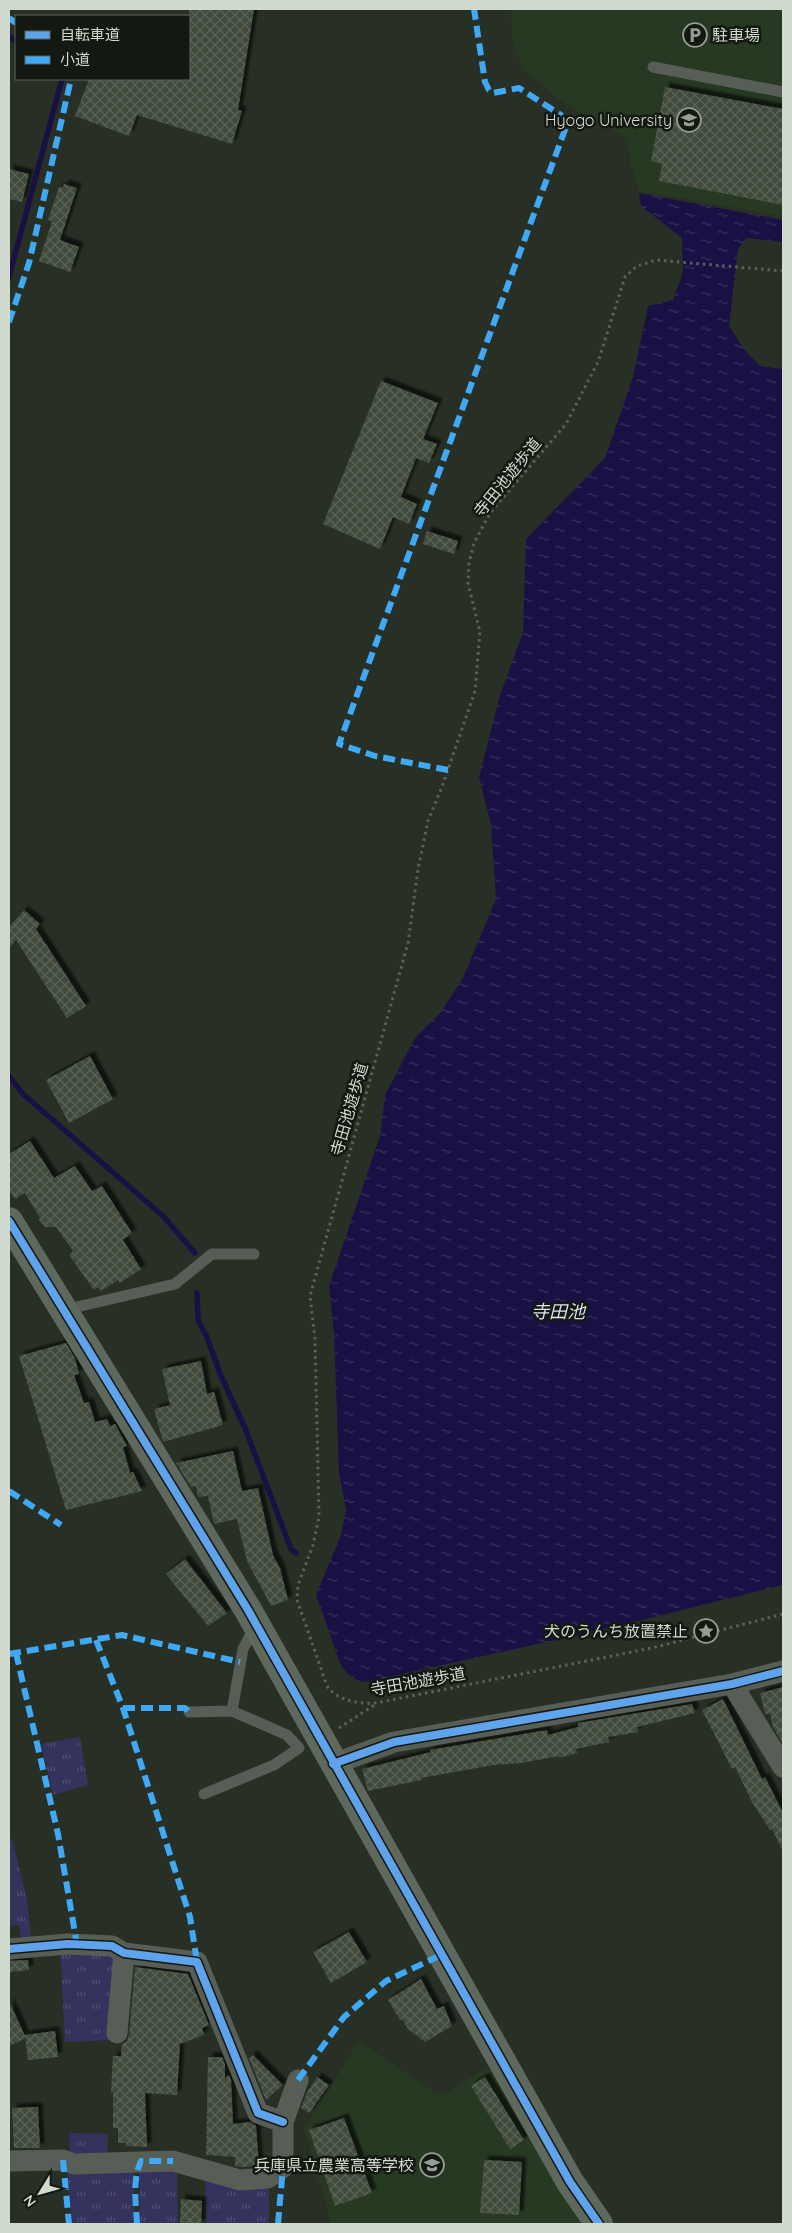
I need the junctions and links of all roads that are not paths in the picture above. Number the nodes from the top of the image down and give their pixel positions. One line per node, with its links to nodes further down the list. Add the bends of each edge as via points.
1 (652, 67): 2 (lane)
2 (783, 92)
3 (9, 1221): 5 (street)
4 (254, 1254): 5 (lane, via 212,1254 175,1284)
5 (64, 1310): 6 (street)
6 (256, 1625): 9 (lane, via 243,1649); 11 (street)
7 (783, 1671): 8 (street)
8 (732, 1684): 11 (street, via 394,1742); 12 (street)
9 (232, 1711): 10 (lane); 13 (lane, via 286,1735 299,1748 274,1765)
10 (189, 1712)
11 (333, 1764): 20 (street, via 570,2182)
12 (783, 1767)
13 (204, 1794)
14 (9, 1948): 15 (street, via 68,1944 112,1946)
15 (124, 1953): 16 (street); 18 (street, via 197,1962 258,2113)
16 (117, 2033)
17 (298, 2080): 18 (street)
18 (283, 2122): 19 (street, via 283,2167 268,2178 240,2180 173,2160 74,2164 63,2160)
19 (9, 2161)
20 (599, 2224)

